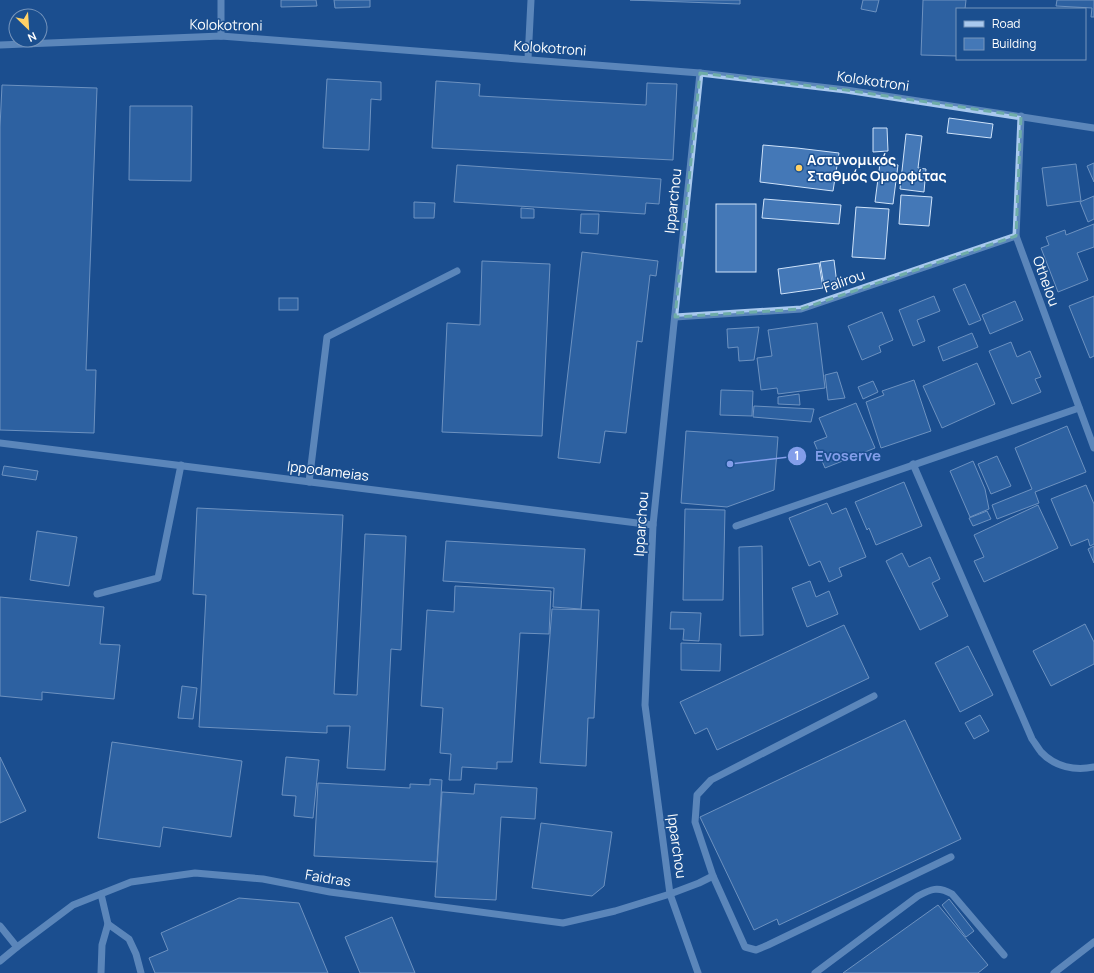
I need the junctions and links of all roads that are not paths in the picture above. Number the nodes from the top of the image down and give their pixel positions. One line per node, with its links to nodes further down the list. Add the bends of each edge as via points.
1 (222, 0): 3 (street)
2 (531, 0): 5 (street)
3 (221, 36): 4 (street, Kolokotroni); 5 (street, Kolokotroni)
4 (0, 45)
5 (528, 59): 6 (street, Kolokotroni)
6 (700, 73): 7 (street, Kolokotroni, via 846,90); 11 (street, Ipparchou)
7 (1021, 116): 8 (street, Kolokotroni); 9 (street, Othelou)
8 (1094, 128)
9 (1016, 236): 11 (street, Falirou, via 801,309); 12 (street, Othelou)
10 (457, 271): 17 (street, via 327,337)
11 (675, 317): 18 (street, Ipparchou)
12 (1079, 408): 14 (street, Othelou); 15 (street)
13 (0, 443): 16 (street, Ippodameias)
14 (1094, 448)
15 (913, 464): 19 (street); 22 (street, via 1032,739 1041,752 1053,762 1081,769)
16 (181, 466): 17 (street, Ippodameias); 20 (street, via 158,578)
17 (309, 482): 18 (street, Ippodameias)
18 (653, 525): 26 (street, Ipparchou, via 645,705)
19 (736, 526)
20 (97, 594)
21 (874, 696): 24 (street, via 711,780 697,795 695,822)
22 (1094, 767)
23 (951, 857): 24 (street, via 756,950 745,947)
24 (713, 876): 26 (street, Faidras)
25 (101, 894): 26 (street, Faidras, via 131,882 195,873 263,880 330,892 563,923 615,911); 27 (street); 30 (street, Faidras, via 73,905)
26 (670, 894): 35 (street, Ipparchou)
27 (108, 924): 33 (street, via 102,945); 34 (street, via 129,939)
28 (0, 926): 30 (street)
29 (1094, 942): 37 (street)
30 (17, 947): 32 (street, Faidras)
31 (1004, 955): 36 (street, via 952,894 936,889 918,896)
32 (0, 961)
33 (101, 973)
34 (141, 973)
35 (698, 973)
36 (816, 973)
37 (1054, 973)

